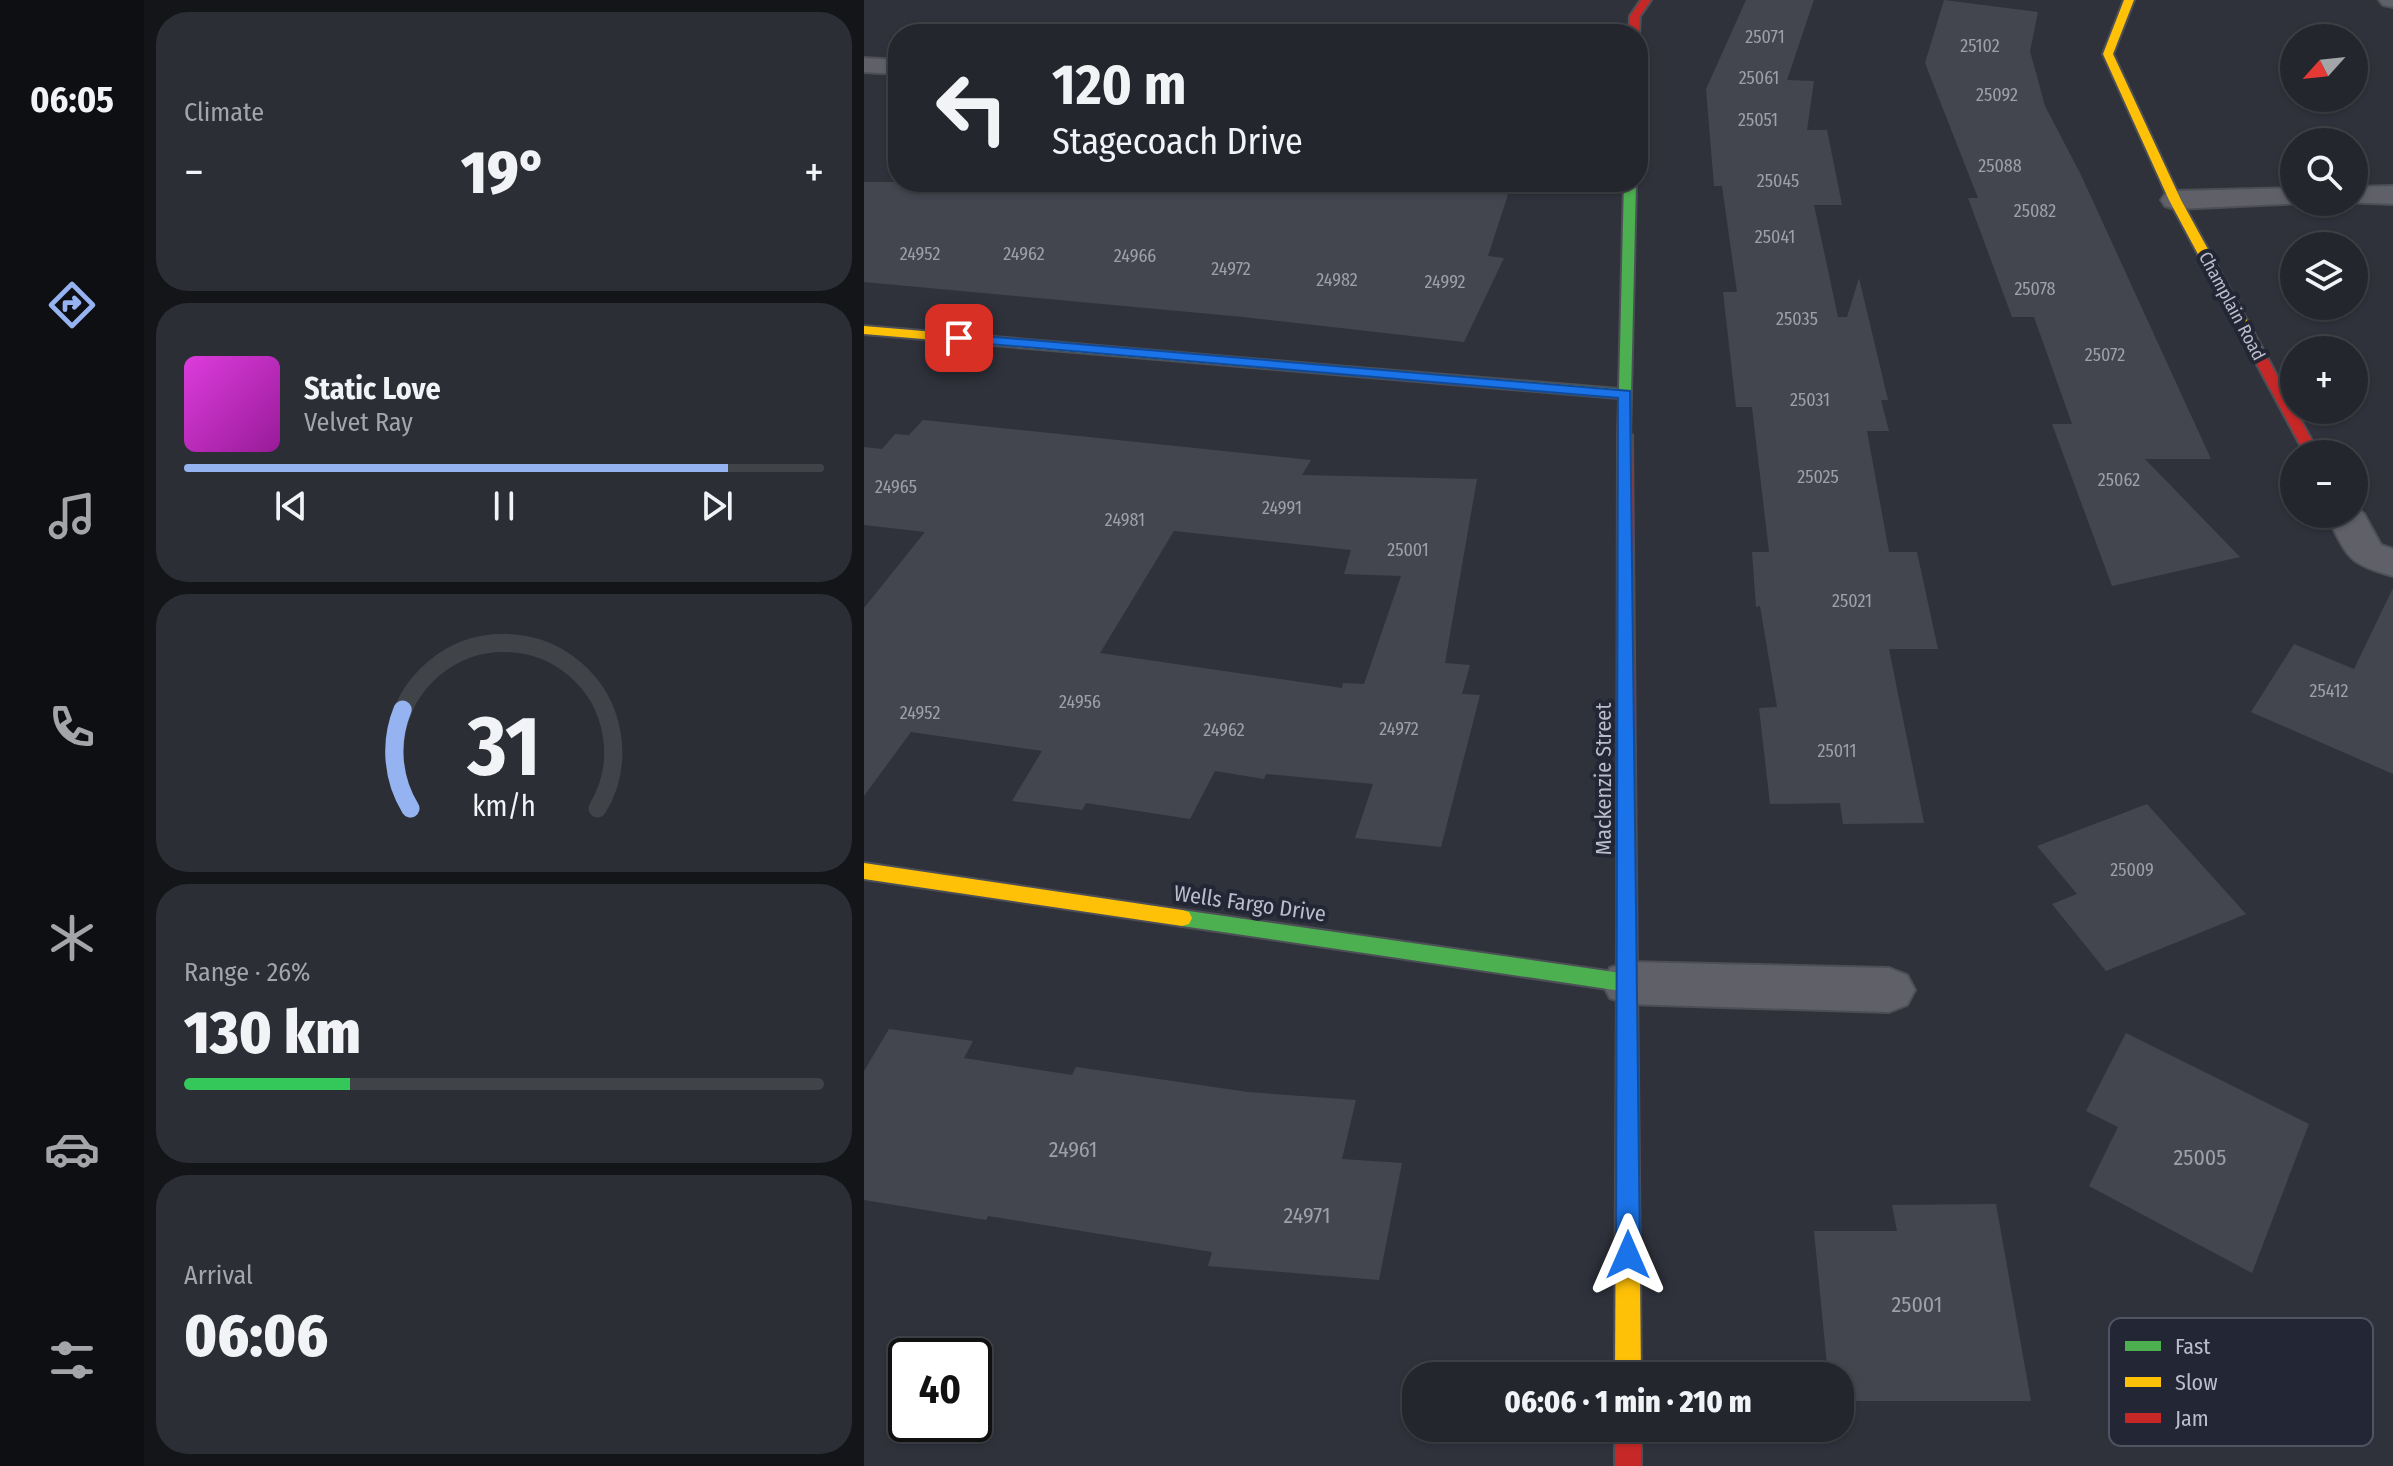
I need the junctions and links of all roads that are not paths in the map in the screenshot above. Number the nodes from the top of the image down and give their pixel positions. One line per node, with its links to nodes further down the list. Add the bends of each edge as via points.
1 (1646, 0): 3 (street)
2 (2129, 0): 10 (street, Champlain Road, via 2108,54)
3 (1635, 24)
4 (864, 65): 5 (street)
5 (888, 66)
6 (1630, 192): 12 (street, Mackenzie Street)
7 (2393, 195): 8 (street)
8 (2368, 196)
9 (2280, 197): 10 (street)
10 (2175, 200): 13 (street, Champlain Road)
11 (864, 330): 12 (street)
12 (1625, 394): 17 (street, Mackenzie Street)
13 (2304, 440)
14 (2356, 528): 15 (street)
15 (2380, 558)
16 (864, 871): 17 (street, Wells Fargo Drive)
17 (1628, 983): 18 (street); 19 (street, Mackenzie Street)
18 (1889, 990)
19 (1628, 1362)
20 (1628, 1442): 21 (street)
21 (1628, 1466)

